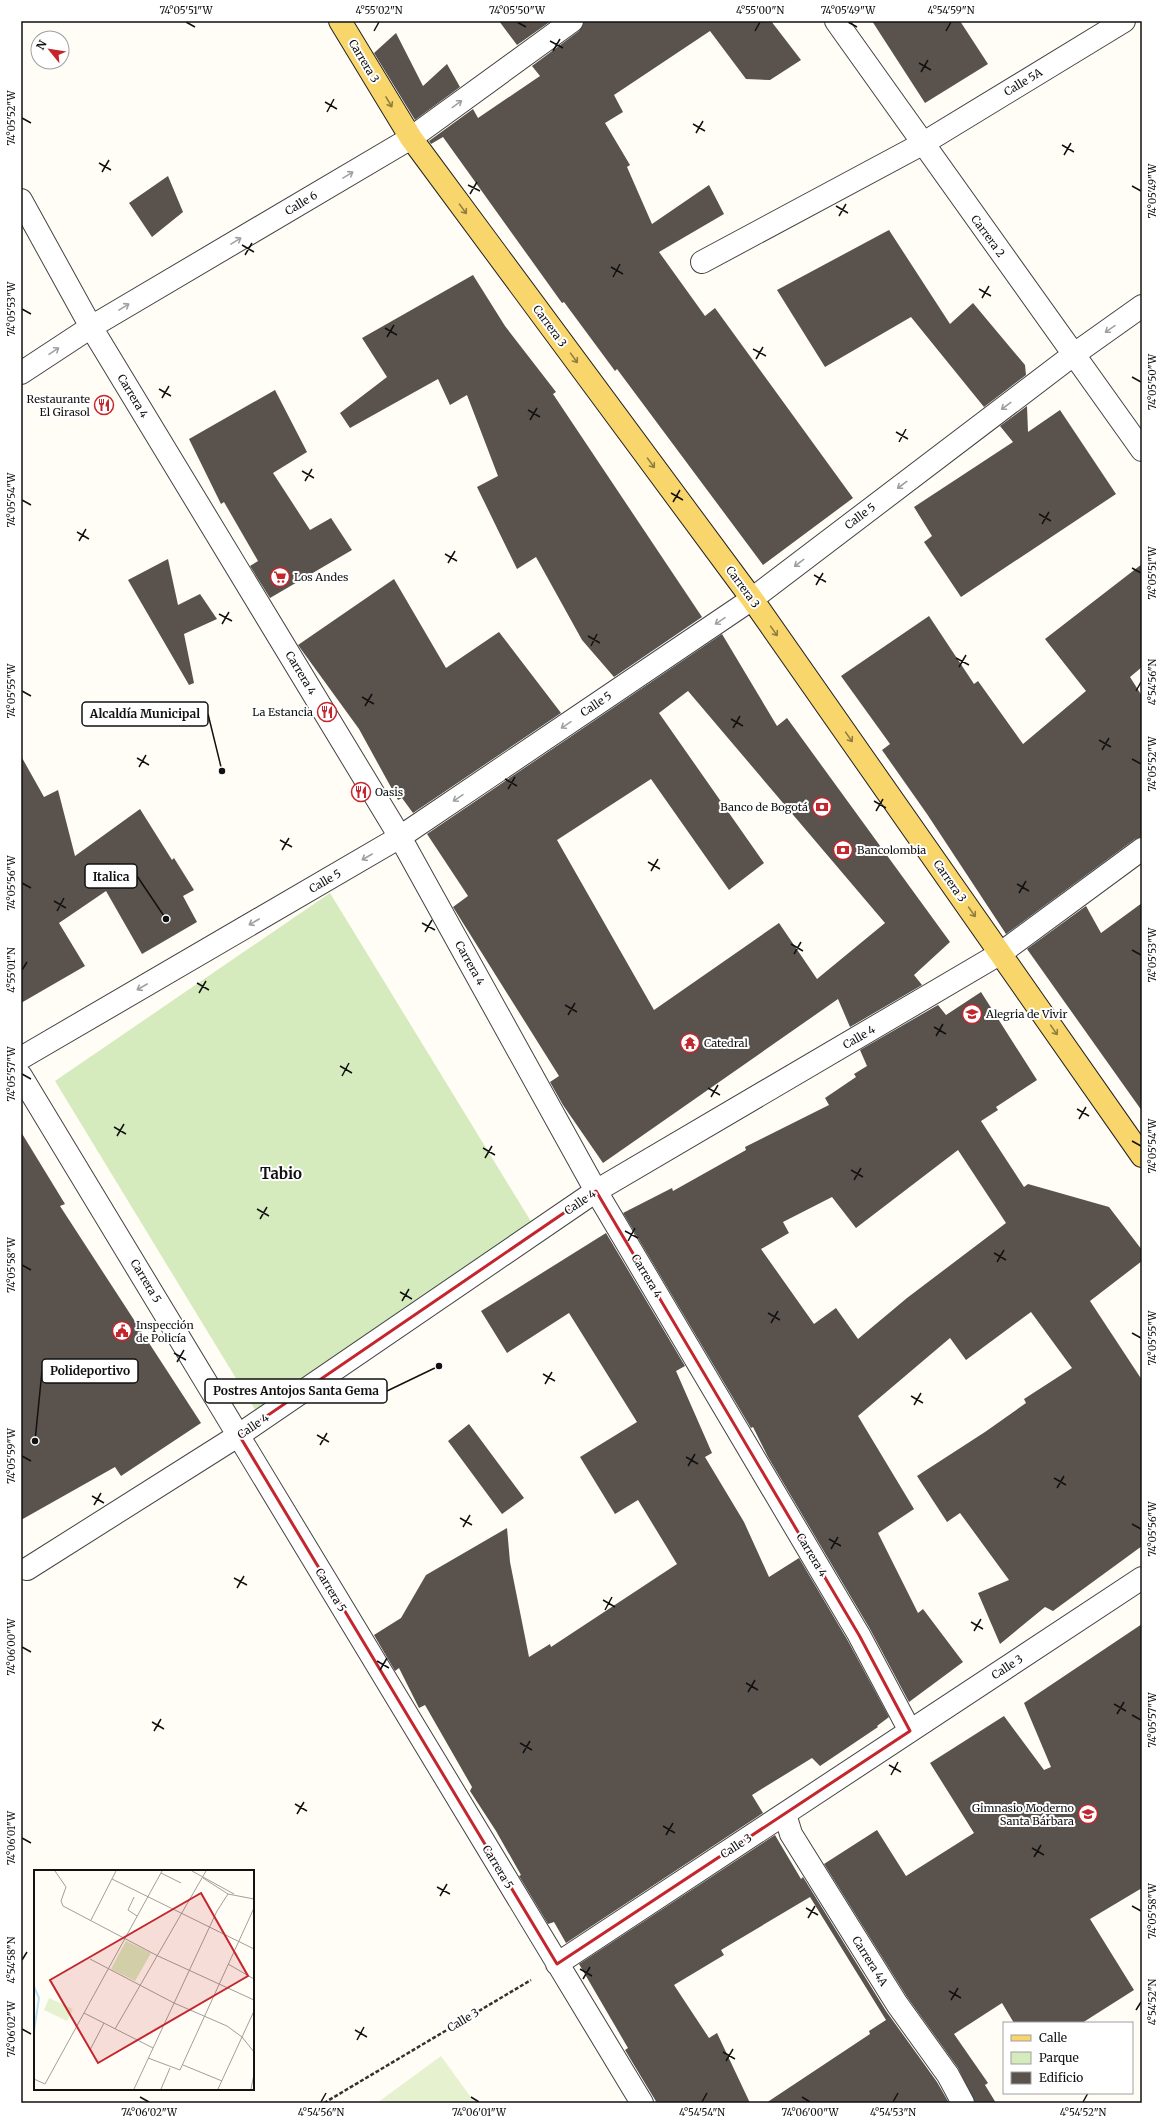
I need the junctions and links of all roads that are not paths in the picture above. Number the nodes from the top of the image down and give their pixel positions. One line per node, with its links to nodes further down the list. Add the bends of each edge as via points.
1 (340, 21): 5 (main road, Carrera 3, one-way to 5)
2 (572, 21): 5 (street, Calle 6, one-way to 2)
3 (836, 21): 6 (street, Carrera 2)
4 (1124, 21): 6 (street, Calle 5A)
5 (411, 138): 10 (street, Calle 6, one-way to 5); 14 (main road, Carrera 3, one-way to 14)
6 (922, 144): 8 (street, Calle 5A); 11 (street, Carrera 2)
7 (21, 200): 10 (street, Carrera 4)
8 (702, 262)
9 (1142, 306): 11 (street, Calle 5, one-way to 11)
10 (91, 327): 12 (street, Calle 6, one-way to 10); 15 (street, Carrera 4)
11 (1073, 355): 13 (street, Carrera 2); 14 (street, Calle 5, one-way to 14)
12 (21, 373)
13 (1142, 450)
14 (752, 599): 15 (street, Calle 5, one-way to 15); 17 (main road, Carrera 3, one-way to 17)
15 (400, 837): 18 (street, Calle 5, one-way to 18); 21 (street, Carrera 4)
16 (1142, 849): 17 (street, Calle 4)
17 (1001, 953): 20 (main road, Carrera 3, one-way to 20); 21 (street, Calle 4)
18 (21, 1058)
19 (21, 1076): 22 (street, Carrera 5)
20 (1142, 1156)
21 (596, 1191): 22 (street, Calle 4); 25 (street, Carrera 4, via 859,1635)
22 (239, 1435): 23 (street, Calle 4); 27 (street, Carrera 5, via 348,1620)
23 (26, 1569)
24 (1142, 1578): 25 (street, Calle 3)
25 (910, 1731): 26 (street, Calle 3)
26 (785, 1814): 27 (street, Calle 3); 29 (street, Carrera 4A, via 796,1841 898,2004 948,2075)
27 (558, 1964): 28 (street, Carrera 5)
28 (642, 2103)
29 (964, 2103)

